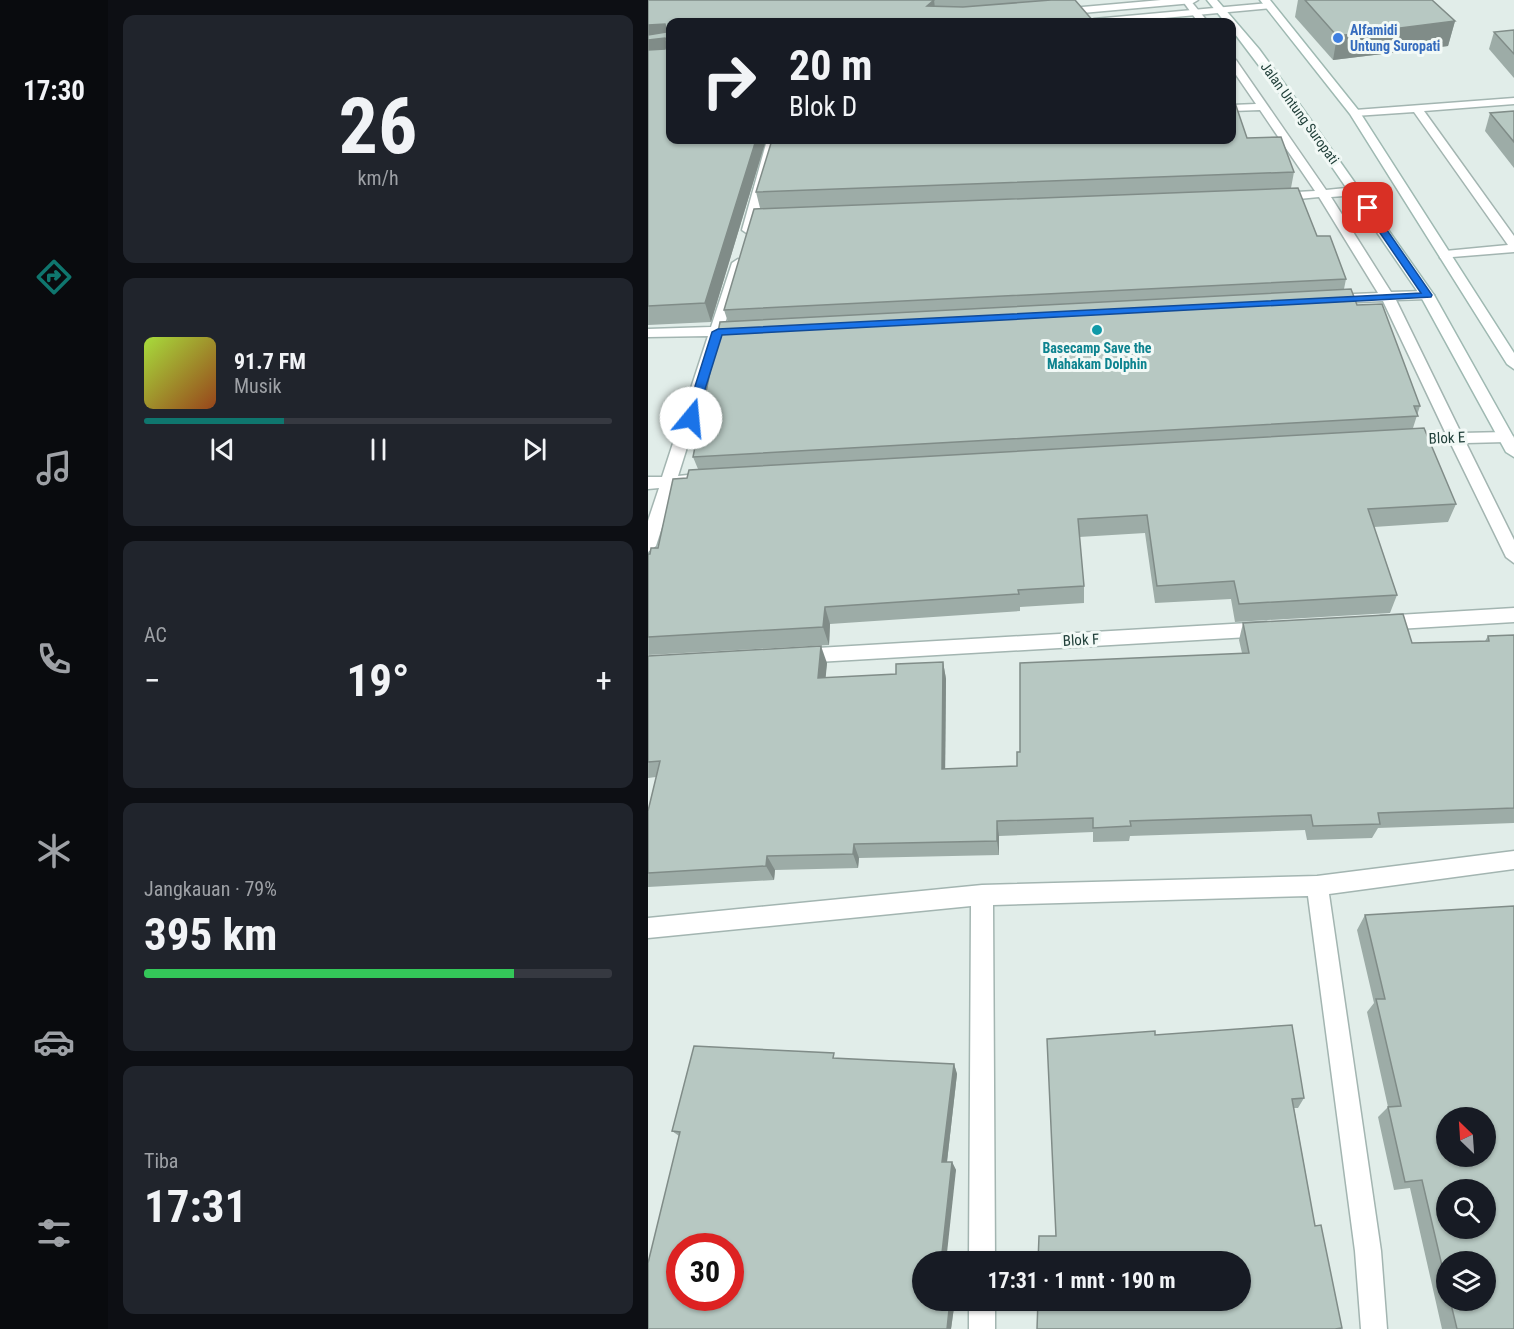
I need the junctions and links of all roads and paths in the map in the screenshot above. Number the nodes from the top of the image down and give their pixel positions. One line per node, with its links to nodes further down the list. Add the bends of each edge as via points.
1 (1193, 0): 3 (street)
2 (1212, 0): 5 (street, Jalan Untung Suropati)
3 (1186, 1): 6 (street); 7 (street)
4 (1267, 3): 5 (street); 17 (street)
5 (1220, 11): 7 (street); 10 (street, Jalan Untung Suropati)
6 (1043, 13)
7 (1197, 14): 8 (street); 9 (street)
8 (1146, 18)
9 (1200, 18)
10 (1226, 18)
11 (1236, 29): 19 (street, Jalan Untung Suropati)
12 (1236, 68): 14 (street)
13 (1514, 101): 16 (street)
14 (1263, 107): 15 (street); 20 (street)
15 (1236, 108)
16 (1417, 108): 17 (street); 22 (street)
17 (1355, 113): 23 (street)
18 (772, 144): 28 (street, via 758,217)
19 (1356, 191): 20 (street); 24 (street, Jalan Untung Suropati)
20 (1324, 195): 21 (street); 25 (street)
21 (1262, 197)
22 (1514, 246): 23 (street)
23 (1445, 255): 30 (street)
24 (1427, 295): 25 (street); 32 (street, Jalan Untung Suropati)
25 (1388, 296): 26 (street); 31 (street)
26 (1316, 300)
27 (753, 330): 28 (street)
28 (718, 332): 29 (street); 36 (street)
29 (648, 333)
30 (1514, 364)
31 (1455, 437): 32 (street, Blok E); 33 (street, Blok E); 39 (street)
32 (1506, 437): 34 (street, Jalan Untung Suropati)
33 (1383, 441)
34 (1514, 452)
35 (718, 479): 36 (street)
36 (670, 482): 37 (street); 38 (street)
37 (648, 483)
38 (648, 546)
39 (1514, 557)
40 (1514, 615): 41 (street)
41 (1360, 624)
42 (1289, 628): 43 (street, Blok F)
43 (778, 657)
44 (1514, 860): 45 (street)
45 (1317, 886): 46 (street); 51 (street, via 1368,1251)
46 (982, 895): 47 (street); 48 (street)
47 (648, 928)
48 (982, 1251)
49 (982, 1311): 50 (street)
50 (982, 1329)
51 (1374, 1329)

